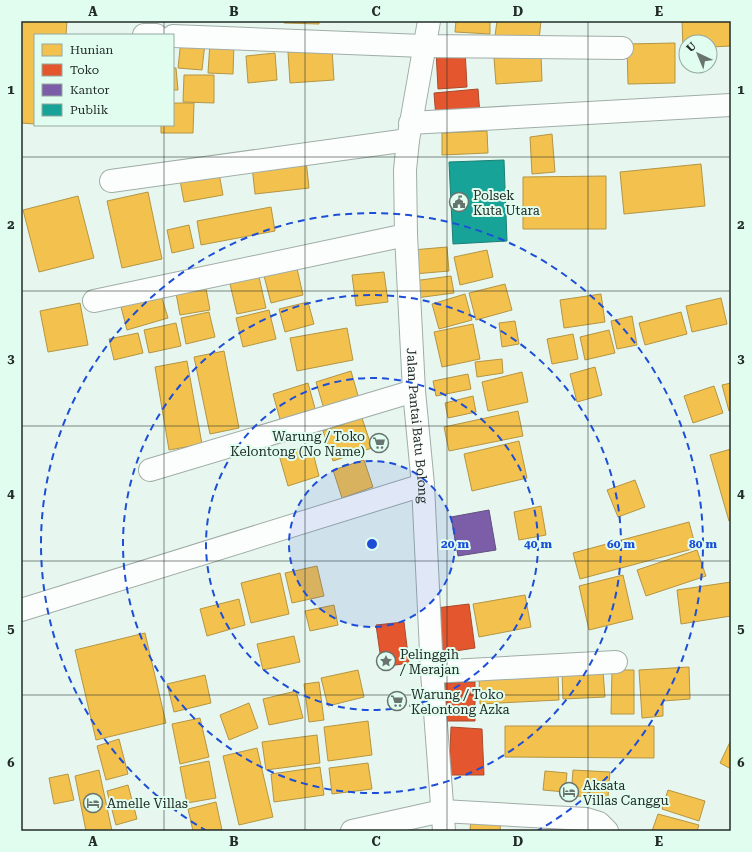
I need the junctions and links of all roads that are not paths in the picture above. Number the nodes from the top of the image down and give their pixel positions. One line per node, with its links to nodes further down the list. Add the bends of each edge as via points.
1 (429, 21): 3 (street, Jalan Pantai Batu Bolong)
2 (174, 36): 3 (street)
3 (423, 46): 4 (street); 6 (street, Jalan Pantai Batu Bolong)
4 (622, 48)
5 (731, 105): 6 (street)
6 (409, 131): 7 (street); 8 (street, Jalan Pantai Batu Bolong, via 405,170)
7 (112, 181)
8 (406, 235): 9 (street); 10 (street, Jalan Pantai Batu Bolong)
9 (94, 301)
10 (414, 391): 11 (street); 12 (street, Jalan Pantai Batu Bolong)
11 (150, 470)
12 (423, 485): 13 (street); 15 (street, Jalan Pantai Batu Bolong)
13 (21, 610)
14 (616, 662): 15 (street)
15 (432, 672): 16 (street, Jalan Pantai Batu Bolong)
16 (443, 821): 17 (street); 18 (street, via 586,819 599,823)
17 (352, 831)
18 (607, 831)

